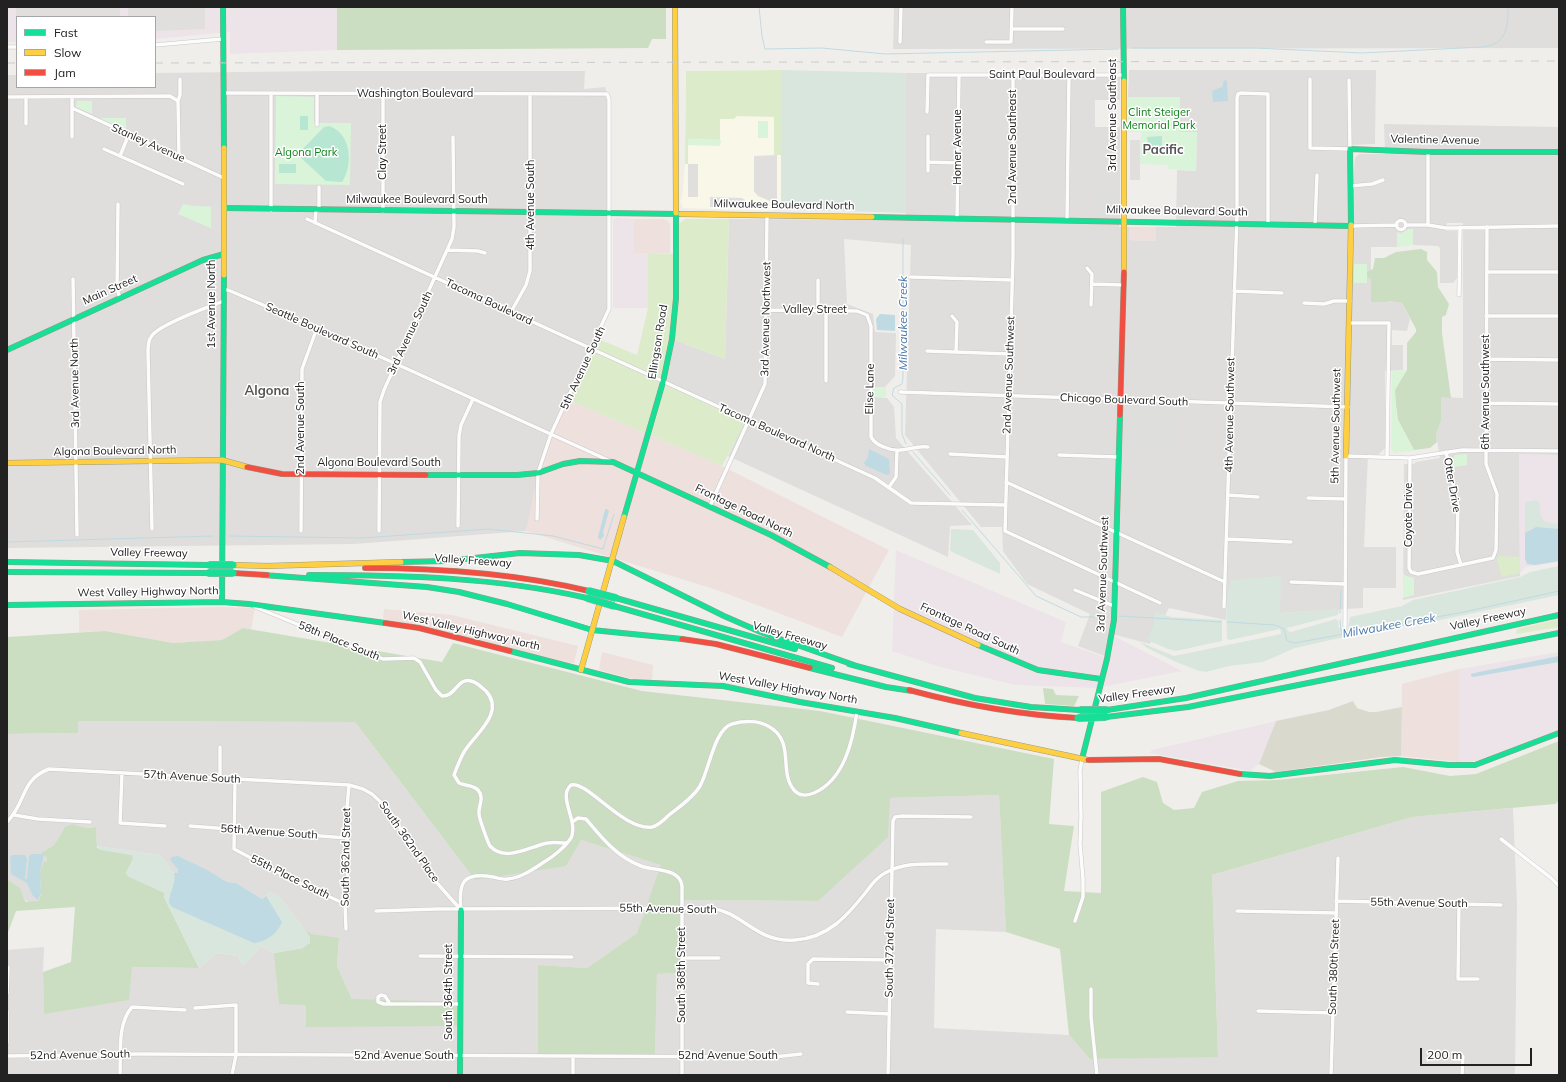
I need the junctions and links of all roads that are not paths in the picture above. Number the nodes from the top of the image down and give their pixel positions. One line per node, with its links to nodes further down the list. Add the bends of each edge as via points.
1 (223, 7): 8 (main road, 1st Avenue North)
2 (675, 7): 62 (main road, Ellingson Road)
3 (901, 7): 9 (street)
4 (1012, 7): 6 (street)
5 (1123, 7): 15 (main road, 3rd Avenue Southeast)
6 (1012, 29): 7 (street); 10 (street, via 1011,42)
7 (1063, 29)
8 (223, 39): 11 (street); 19 (main road, 1st Avenue North)
9 (900, 42)
10 (986, 42)
11 (156, 45)
12 (959, 75): 13 (street, Saint Paul Boulevard); 30 (street, Saint Paul Boulevard, via 928,75); 46 (street, Homer Avenue)
13 (1013, 75): 14 (street, Saint Paul Boulevard); 66 (street, 2nd Avenue Southeast)
14 (1068, 75): 15 (street, Saint Paul Boulevard); 67 (street)
15 (1124, 75): 68 (main road, 3rd Avenue Southeast)
16 (180, 79): 28 (street)
17 (1310, 79): 38 (street, Valentine Avenue, via 1310,148)
18 (1349, 80): 38 (street)
19 (223, 93): 20 (street, Washington Boulevard); 49 (main road, 1st Avenue North)
20 (271, 94): 21 (street, Washington Boulevard); 56 (street)
21 (317, 94): 22 (street, Washington Boulevard); 32 (street)
22 (383, 94): 23 (street, Washington Boulevard); 58 (street, Clay Street)
23 (530, 94): 24 (street, Washington Boulevard); 60 (street, 4th Avenue South)
24 (607, 94): 61 (street, 5th Avenue South)
25 (7, 97): 26 (street)
26 (26, 97): 27 (street); 31 (street)
27 (72, 97): 28 (street, via 170,96); 29 (street)
28 (178, 100): 43 (street)
29 (72, 108): 33 (street, Stanley Avenue); 36 (street)
30 (927, 112)
31 (26, 124)
32 (317, 125)
33 (129, 134): 42 (street); 43 (street, Stanley Avenue)
34 (928, 136): 45 (street)
35 (453, 137): 59 (street, 3rd Avenue South)
36 (72, 138)
37 (104, 149): 42 (street)
38 (1350, 149): 39 (main road, Valentine Avenue); 44 (main road, 5th Avenue Southwest)
39 (1363, 150): 40 (main road, Valentine Avenue); 44 (main road, via 1355,153)
40 (1428, 152): 41 (main road, Valentine Avenue); 73 (street)
41 (1559, 152)
42 (120, 156): 51 (street)
43 (179, 156): 49 (street, Stanley Avenue)
44 (1350, 159): 52 (main road, 5th Avenue Southwest)
45 (928, 162): 46 (street); 47 (street)
46 (958, 163): 64 (street, Homer Avenue)
47 (928, 171)
48 (1317, 175): 72 (street)
49 (224, 178): 55 (main road, 1st Avenue North)
50 (1383, 180): 52 (street)
51 (183, 184)
52 (1350, 186): 74 (main road, 5th Avenue Southwest)
53 (319, 188): 57 (street)
54 (118, 204): 95 (street, via 117,289)
55 (224, 208): 56 (main road, Milwaukee Boulevard South); 80 (main road, 1st Avenue North)
56 (271, 210): 57 (main road, Milwaukee Boulevard South)
57 (317, 210): 58 (main road, Milwaukee Boulevard South); 69 (street)
58 (383, 211): 59 (main road, Milwaukee Boulevard South)
59 (454, 211): 60 (main road, Milwaukee Boulevard South); 78 (street, 3rd Avenue South, via 453,233)
60 (531, 212): 61 (main road, Milwaukee Boulevard South); 103 (street, 4th Avenue South, via 529,278)
61 (610, 213): 62 (main road, Milwaukee Boulevard North); 112 (street, 5th Avenue South, via 610,303 606,319)
62 (675, 214): 63 (main road, Milwaukee Boulevard North); 120 (main road, Ellingson Road, via 676,298 672,339)
63 (767, 215): 64 (main road, Milwaukee Boulevard North); 100 (street, 3rd Avenue Northwest)
64 (957, 219): 66 (main road, Milwaukee Boulevard South)
65 (307, 220): 69 (street, Tacoma Boulevard)
66 (1014, 220): 67 (main road, Milwaukee Boulevard South); 88 (street, 2nd Avenue Southwest)
67 (1067, 220): 68 (main road, Milwaukee Boulevard South)
68 (1125, 222): 70 (main road, Milwaukee Boulevard South); 90 (main road, 3rd Avenue Southwest)
69 (315, 223): 84 (street, Tacoma Boulevard)
70 (1237, 223): 71 (main road, Milwaukee Boulevard South); 71 (street, 4th Avenue Southwest, via 1237,98 1238,94 1268,94); 92 (street, 4th Avenue Southwest)
71 (1268, 224): 72 (main road, Milwaukee Boulevard South)
72 (1316, 225): 74 (main road, Milwaukee Boulevard South)
73 (1428, 225): 74 (street, Milwaukee Boulevard South, via 1406,225 1402,230 1397,225); 76 (street, Milwaukee Boulevard South)
74 (1350, 226): 97 (main road, 5th Avenue Southwest)
75 (1559, 226): 77 (street, Milwaukee Boulevard South)
76 (1460, 227): 77 (street, Milwaukee Boulevard South); 94 (street)
77 (1486, 227): 82 (street, 6th Avenue Southwest)
78 (448, 250): 79 (street); 84 (street, 3rd Avenue South)
79 (485, 253)
80 (224, 254): 91 (main road, 1st Avenue North); 95 (main road, Main Street, via 203,260)
81 (1087, 268): 89 (street, via 1092,274)
82 (1487, 272): 83 (street); 106 (street, 6th Avenue Southwest)
83 (1559, 272)
84 (435, 277): 103 (street, Tacoma Boulevard); 118 (street, 3rd Avenue South)
85 (910, 277): 88 (street)
86 (73, 279): 108 (street, 3rd Avenue North)
87 (818, 280): 101 (street)
88 (1012, 280): 115 (street, 2nd Avenue Southwest)
89 (1092, 284): 90 (street); 99 (street)
90 (1123, 285): 124 (main road, 3rd Avenue Southwest)
91 (224, 290): 96 (main road, 1st Avenue North); 110 (street, Seattle Boulevard South)
92 (1234, 291): 93 (street); 126 (street, 4th Avenue Southwest)
93 (1282, 293)
94 (1459, 295)
95 (120, 298): 108 (main road, Main Street)
96 (224, 301): 143 (main road, 1st Avenue North); 144 (street, via 166,325 151,335 148,352)
97 (1350, 301): 98 (street); 109 (main road, 5th Avenue Southwest)
98 (1304, 303)
99 (1091, 305)
100 (766, 310): 101 (street, Valley Street); 129 (street, 3rd Avenue Northwest, via 765,384)
101 (818, 310): 102 (street, Valley Street)
102 (826, 311): 104 (street, Valley Street); 119 (street)
103 (511, 312): 112 (street, Tacoma Boulevard)
104 (863, 313): 133 (street, Elise Lane, via 869,318 871,326 870,434 880,445)
105 (952, 316): 114 (street, via 957,322)
106 (1486, 316): 107 (street); 116 (street, 6th Avenue Southwest)
107 (1559, 316)
108 (74, 319): 111 (main road, Main Street); 145 (street, 3rd Avenue North)
109 (1349, 323): 128 (main road, 5th Avenue Southwest); 141 (street, via 1389,323)
110 (317, 328): 118 (street, Seattle Boulevard South); 149 (street, 2nd Avenue South, via 302,369)
111 (7, 350)
112 (591, 350): 120 (street, Tacoma Boulevard); 130 (street, 5th Avenue South)
113 (927, 351): 114 (street)
114 (956, 352): 115 (street)
115 (1010, 354): 122 (street, 2nd Avenue Southwest)
116 (1486, 359): 117 (street); 125 (street, 6th Avenue Southwest)
117 (1559, 360)
118 (396, 364): 123 (street, Seattle Boulevard South); 151 (street, 3rd Avenue South, via 380,402)
119 (826, 381)
120 (663, 382): 129 (street, Tacoma Boulevard North); 150 (main road, Ellingson Road)
121 (900, 392): 122 (street, Chicago Boulevard South)
122 (1009, 396): 124 (street, Chicago Boulevard South); 139 (street, 2nd Avenue Southwest)
123 (473, 399): 130 (street, Seattle Boulevard South); 152 (street, via 460,430)
124 (1120, 400): 126 (street, Chicago Boulevard South); 140 (main road, 3rd Avenue Southwest)
125 (1486, 403): 127 (street); 132 (street, 6th Avenue Southwest)
126 (1230, 404): 128 (street, Chicago Boulevard South); 155 (street, 4th Avenue Southwest)
127 (1559, 404)
128 (1348, 407): 138 (main road, 5th Avenue Southwest)
129 (749, 421): 154 (street, Tacoma Boulevard North); 160 (street, 3rd Avenue Northwest)
130 (551, 434): 146 (street, Seattle Boulevard South); 148 (street, 5th Avenue South)
131 (928, 446): 133 (street)
132 (1486, 450): 134 (street); 135 (street); 172 (street, 6th Avenue Southwest, via 1486,469 1497,494 1495,555 1490,559)
133 (897, 451): 154 (street, via 896,477)
134 (1559, 451)
135 (1446, 452): 142 (street); 172 (street, Otter Drive, via 1458,506 1457,552)
136 (950, 454): 139 (street)
137 (1058, 455): 140 (street)
138 (1346, 456): 141 (street); 158 (street, 5th Avenue Southwest)
139 (1007, 457): 153 (street, 2nd Avenue Southwest)
140 (1118, 457): 166 (main road, 3rd Avenue Southwest)
141 (1387, 457): 142 (street)
142 (1410, 458): 172 (street, Coyote Drive, via 1409,568 1411,572 1418,574)
143 (222, 460): 144 (main road, Algona Boulevard North); 149 (main road, Algona Boulevard South, via 263,471); 182 (main road, 1st Avenue North)
144 (152, 461): 145 (main road, Algona Boulevard North); 163 (street)
145 (76, 462): 147 (main road, Algona Boulevard North); 167 (street, 3rd Avenue North)
146 (613, 462): 148 (main road, Algona Boulevard South, via 580,461); 150 (main road, Frontage Road North)
147 (7, 463)
148 (538, 473): 152 (main road, Algona Boulevard South); 161 (street, 5th Avenue South)
149 (301, 474): 151 (main road, Algona Boulevard South); 164 (street, 2nd Avenue South)
150 (638, 474): 160 (main road, Frontage Road North); 170 (main road, Ellingson Road)
151 (379, 475): 152 (main road, Algona Boulevard South); 165 (street, 3rd Avenue South)
152 (458, 475): 162 (street)
153 (1006, 482): 159 (street, 2nd Avenue Southwest); 166 (street)
154 (889, 487): 159 (street, Tacoma Boulevard North, via 911,503)
155 (1228, 495): 156 (street); 168 (street, 4th Avenue Southwest)
156 (1258, 496)
157 (1308, 498): 158 (street)
158 (1345, 499): 180 (street, 5th Avenue Southwest)
159 (1005, 505): 177 (street, 2nd Avenue Southwest, via 1005,531)
160 (710, 506): 175 (main road, Frontage Road North)
161 (537, 519)
162 (458, 526)
163 (152, 529)
164 (300, 531)
165 (379, 531)
166 (1116, 533): 177 (main road, 3rd Avenue Southwest); 178 (street)
167 (77, 535)
168 (1226, 539): 169 (street); 178 (street, 4th Avenue Southwest)
169 (1291, 542)
170 (612, 561): 173 (main road, via 579,555 520,553 447,561); 191 (main road, Ellingson Road); 193 (main road, via 730,619)
171 (7, 562): 173 (main road, Valley Freeway, bridge)
172 (1461, 565)
173 (266, 566): 183 (main road, Valley Freeway, bridge, via 484,572 546,580 589,591)
174 (7, 572): 176 (main road, Valley Freeway, bridge)
175 (840, 572): 195 (main road, Frontage Road South, via 918,618 1013,662 1038,670)
176 (263, 575): 183 (main road, Valley Freeway, bridge, via 475,579 528,585); 191 (main road, via 427,587 459,592)
177 (1114, 582): 184 (street); 187 (main road, 3rd Avenue Southwest)
178 (1225, 582): 188 (street, 4th Avenue Southwest)
179 (1291, 582): 180 (street)
180 (1344, 584): 190 (street, 5th Avenue Southwest)
181 (1075, 590): 187 (street)
182 (222, 602): 185 (main road, West Valley Highway North); 186 (main road, West Valley Highway North)
183 (615, 602): 193 (main road, Valley Freeway); 196 (main road, Valley Freeway)
184 (1160, 603)
185 (249, 604): 194 (main road, West Valley Highway North, via 419,628); 217 (street, 58th Place South, via 383,659 417,660 442,696 451,694 465,681 478,684 490,697 492,712 479,735 464,753 454,775 458,783 472,786 479,791 479,816 487,842 496,850 508,852 527,851 548,843)
186 (7, 605)
187 (1114, 606): 195 (main road, 3rd Avenue Southwest, via 1111,637)
188 (1224, 607)
189 (1559, 615): 198 (main road, Valley Freeway)
190 (1345, 627)
191 (592, 630): 194 (main road, Ellingson Road); 196 (main road, via 716,644 886,687)
192 (1559, 633): 198 (main road, Valley Freeway, via 1188,707 1156,712)
193 (854, 665): 199 (main road, Valley Freeway, via 975,698)
194 (581, 670): 197 (main road, West Valley Highway North, via 639,684 723,686)
195 (1101, 679): 202 (main road, 3rd Avenue Southwest)
196 (912, 691): 199 (main road, Valley Freeway, via 1007,713)
197 (857, 711): 202 (main road, West Valley Highway North); 211 (street, via 852,737 840,769 827,785 811,795 801,795 793,788 782,739 777,732 765,724 748,722 728,725 720,736 700,787 655,826 645,827 632,823 606,807 583,787 575,784 569,787 566,795)
198 (1106, 713): 199 (main road, Valley Freeway, bridge)
199 (1079, 714)
200 (1559, 734): 202 (main road, West Valley Highway North, via 1475,765 1395,760 1270,776 1241,774 1159,759)
201 (220, 747): 204 (street)
202 (1082, 759): 231 (street, 3rd Avenue Southwest, via 1080,844 1083,897)
203 (122, 773): 204 (street, 57th Avenue South); 207 (street, 57th Avenue South, via 48,768 31,779); 212 (street, via 120,823)
204 (220, 778): 205 (street, 57th Avenue South)
205 (235, 779): 206 (street, 57th Avenue South); 214 (street)
206 (349, 785): 215 (street, South 362nd Street); 227 (street, South 362nd Place, via 372,794 386,807 437,882)
207 (14, 815): 209 (street); 210 (street)
208 (971, 818): 220 (street, South 372nd Street, via 895,817)
209 (7, 822)
210 (90, 822)
211 (572, 822): 217 (street, via 571,836); 226 (street, South 368th Street, via 578,818 586,819 607,843 624,857 642,866 677,876 682,884)
212 (166, 826)
213 (190, 826): 214 (street, 56th Avenue South)
214 (234, 830): 215 (street, 56th Avenue South); 223 (street, 55th Place South, via 234,849)
215 (347, 838): 223 (street, South 362nd Street, via 348,888)
216 (1501, 839): 221 (street)
217 (566, 843): 227 (street, via 546,861 512,878 467,878 459,890)
218 (1338, 858): 222 (street, South 380th Street)
219 (947, 864): 220 (street, 55th Avenue South, via 918,863)
220 (892, 870): 226 (street, 55th Avenue South, via 878,878 837,923 820,934 805,939 785,940 768,937 720,910); 238 (street, South 372nd Street)
221 (1559, 886)
222 (1336, 901): 224 (street, 55th Avenue South); 230 (street, South 380th Street)
223 (345, 904): 232 (street, South 362nd Street)
224 (1459, 904): 225 (street, 55th Avenue South); 240 (street, via 1458,979)
225 (1501, 905)
226 (682, 908): 227 (street, 55th Avenue South); 236 (street, South 368th Street)
227 (461, 910): 228 (street, 55th Avenue South); 234 (main road, South 364th Street)
228 (376, 911)
229 (1237, 912): 230 (street)
230 (1336, 913): 251 (street, South 380th Street)
231 (1075, 921)
232 (346, 929)
233 (420, 956): 234 (street)
234 (460, 957): 235 (street); 245 (main road, South 364th Street)
235 (572, 957)
236 (682, 958): 237 (street); 260 (street, South 368th Street)
237 (719, 958)
238 (890, 960): 241 (street, via 813,959 808,964 808,983); 252 (street, South 372nd Street)
239 (8, 967): 243 (street)
240 (1478, 979)
241 (818, 984)
242 (1091, 989): 268 (street)
243 (7, 994)
244 (390, 1004): 245 (street)
245 (460, 1004): 258 (main road, South 364th Street)
246 (195, 1008): 256 (street, via 236,1005)
247 (185, 1010): 254 (street, via 132,1007 122,1024)
248 (7, 1011): 253 (street)
249 (1258, 1011): 251 (street)
250 (847, 1012): 252 (street)
251 (1333, 1013): 269 (street, South 380th Street)
252 (889, 1014): 267 (street, South 372nd Street)
253 (7, 1043)
254 (121, 1054): 256 (street, 52nd Avenue South); 257 (street, 52nd Avenue South); 262 (street)
255 (801, 1054): 260 (street, 52nd Avenue South, via 774,1057)
256 (236, 1055): 258 (street, 52nd Avenue South); 263 (street)
257 (7, 1056)
258 (460, 1056): 259 (street, 52nd Avenue South); 264 (main road, South 364th Street)
259 (573, 1056): 260 (street, 52nd Avenue South); 265 (street)
260 (682, 1056): 266 (street, South 368th Street)
261 (1462, 1056): 270 (street)
262 (120, 1075)
263 (232, 1075)
264 (460, 1075)
265 (573, 1075)
266 (682, 1075)
267 (888, 1075)
268 (1096, 1075)
269 (1331, 1075)
270 (1462, 1075)

